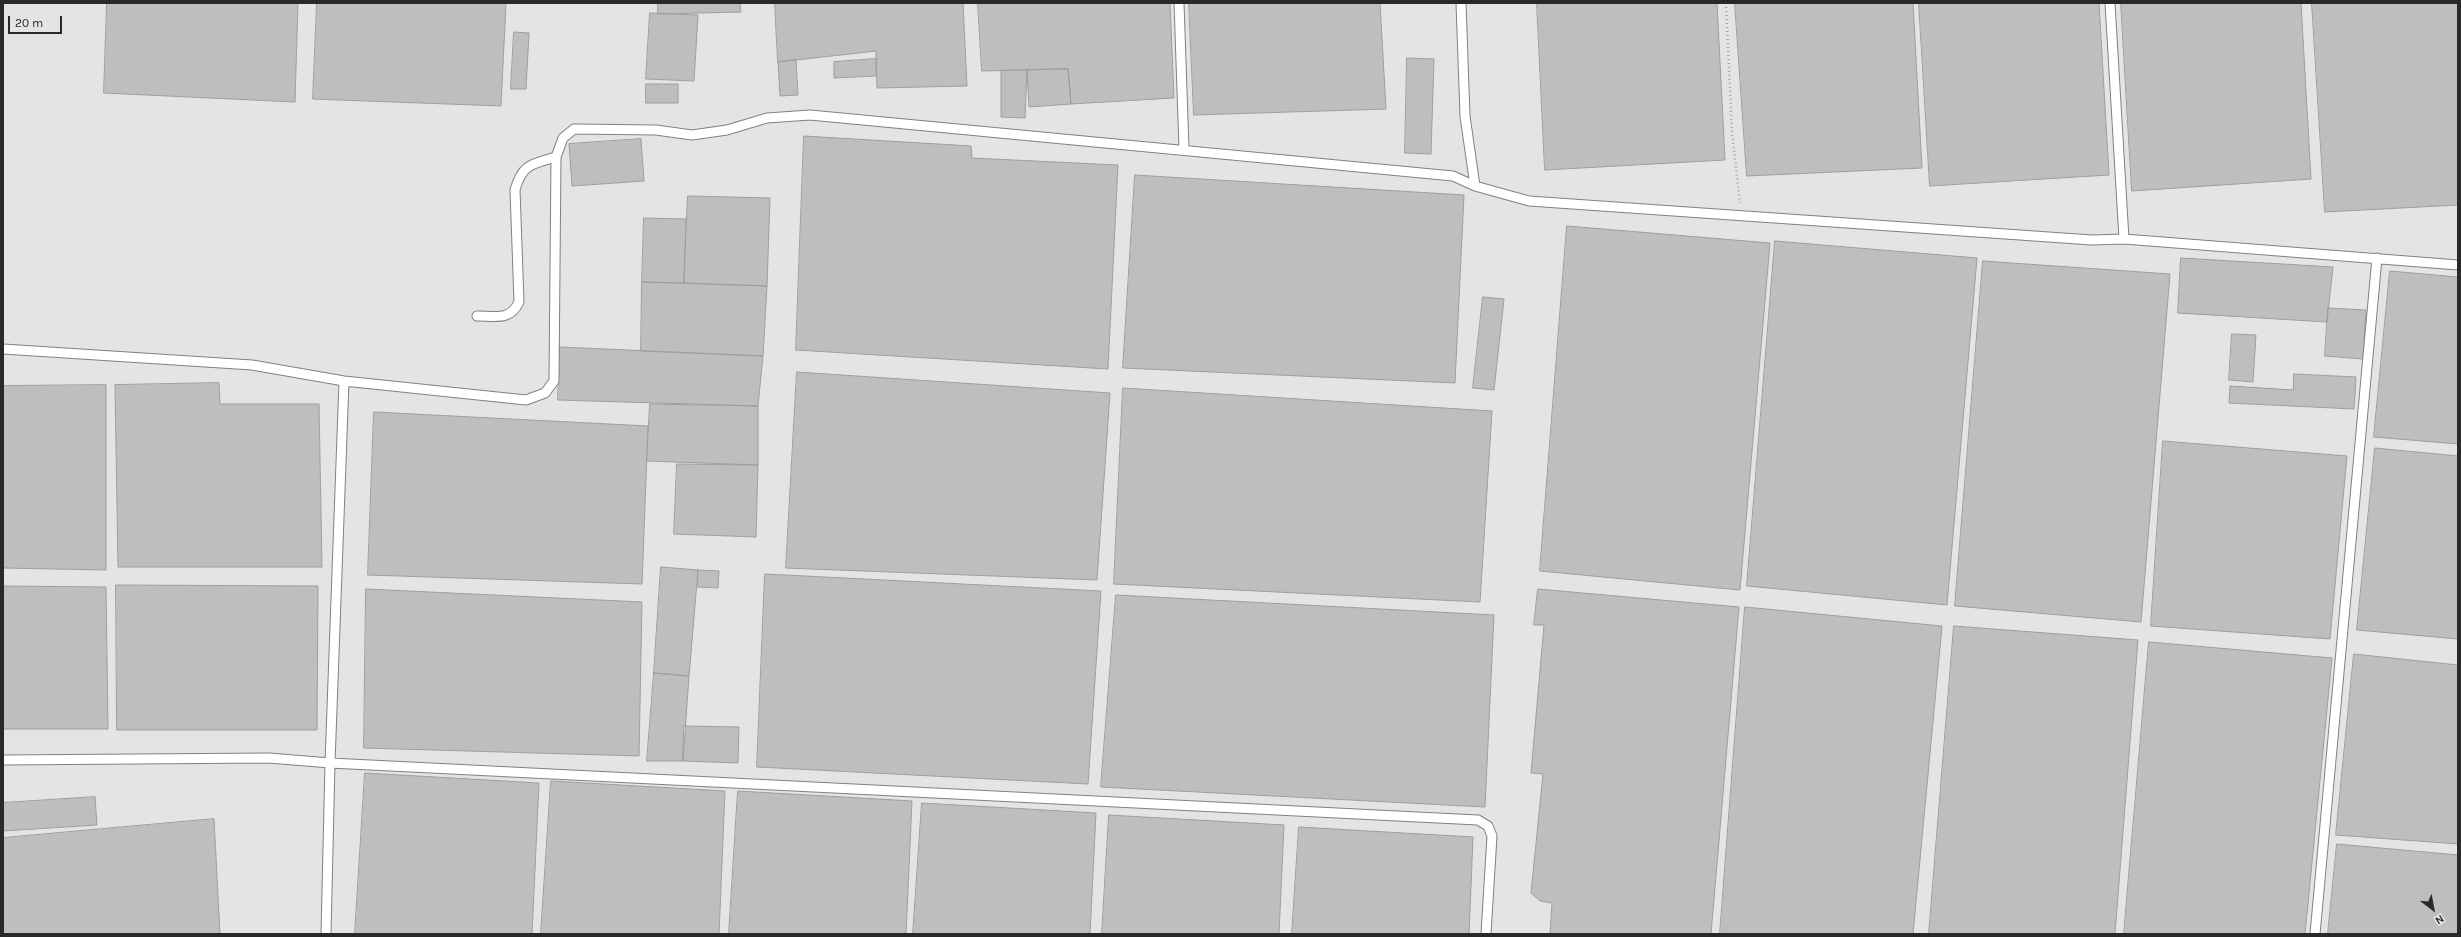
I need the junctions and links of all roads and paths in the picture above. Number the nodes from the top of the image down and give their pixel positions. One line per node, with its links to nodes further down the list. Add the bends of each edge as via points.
1 (1179, 3): 5 (lane)
2 (1461, 3): 7 (lane, via 1465,116)
3 (1726, 3): 8 (path, via 1732,132)
4 (2110, 3): 9 (lane)
5 (1184, 149): 6 (lane, via 810,115 767,118 727,130 692,135 656,130 574,129 563,138); 7 (lane, via 1453,176)
6 (556, 157): 12 (lane, via 528,166 519,176 515,190 519,302 515,311 508,316); 14 (lane, via 554,381 545,393 526,400)
7 (1475, 186): 8 (lane, via 1529,201)
8 (1741, 216): 9 (lane, via 2092,240)
9 (2124, 240): 10 (lane)
10 (2377, 258): 11 (lane); 19 (lane)
11 (2458, 265)
12 (477, 316)
13 (3, 349): 14 (lane, via 252,365)
14 (344, 381): 16 (lane)
15 (3, 760): 16 (lane, via 269,758)
16 (330, 763): 17 (lane); 18 (lane, via 1478,820 1488,826 1492,836)
17 (326, 934)
18 (1486, 934)
19 (2315, 934)

